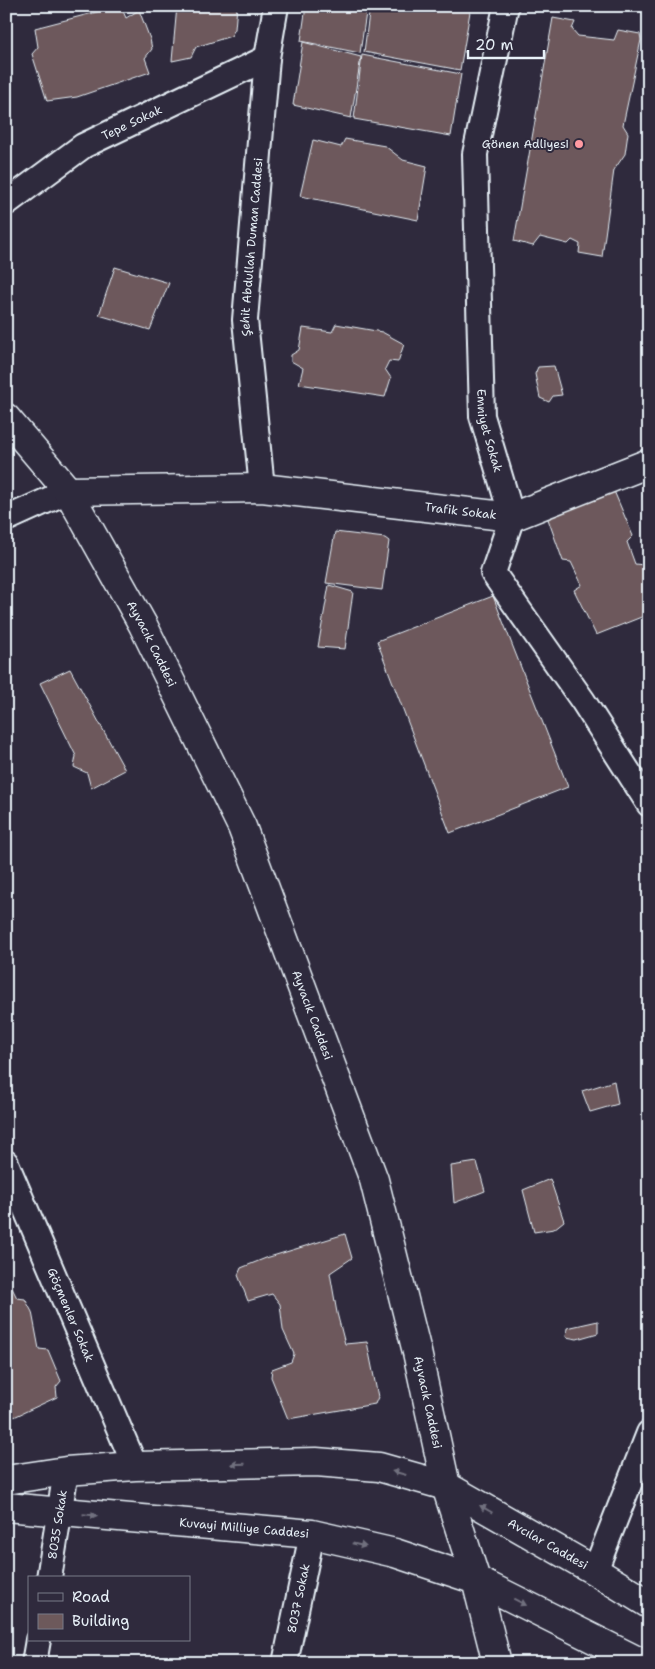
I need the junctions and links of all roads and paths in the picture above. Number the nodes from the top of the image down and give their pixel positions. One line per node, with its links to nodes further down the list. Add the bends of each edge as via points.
1 (276, 6): 3 (street, Şehit Abdullah Duman Caddesi)
2 (506, 6): 9 (street, Emniyet Sokak, via 475,154 482,416)
3 (268, 58): 4 (street, Tepe Sokak, via 83,146); 7 (street, Şehit Abdullah Duman Caddesi, via 245,320)
4 (6, 203)
5 (6, 418): 8 (street, Ayvacık Caddesi)
6 (649, 464): 9 (street, Trafik Sokak)
7 (262, 488): 8 (street, Trafik Sokak); 9 (street, Trafik Sokak)
8 (68, 492): 10 (street); 17 (street, Ayvacık Caddesi, via 142,625 242,827 374,1180)
9 (512, 517): 11 (street, via 494,573 583,701)
10 (6, 520)
11 (649, 804)
12 (6, 1163): 14 (street, Göçmenler Sokak)
13 (649, 1433): 21 (street)
14 (135, 1466): 15 (street); 17 (street, one-way to 14, via 379,1468 316,1462)
15 (66, 1471): 16 (street); 19 (street, 8035 Sokak)
16 (6, 1480)
17 (446, 1486): 21 (street, Avcılar Caddesi, one-way to 17); 23 (street, Ayvacık Caddesi)
18 (6, 1506): 19 (street, Kuvayi Milliye Caddesi)
19 (60, 1512): 20 (street, Kuvayi Milliye Caddesi, one-way to 20); 22 (street, 8035 Sokak)
20 (312, 1534): 23 (street, Kuvayi Milliye Caddesi, one-way to 23, via 395,1553); 27 (street, 8037 Sokak)
21 (595, 1571): 24 (street, Avcılar Caddesi)
22 (49, 1576)
23 (476, 1580): 28 (street, Ayvacık Caddesi); 29 (street, one-way to 29)
24 (649, 1604)
25 (38, 1642): 26 (street)
26 (34, 1663)
27 (285, 1663)
28 (497, 1663)
29 (642, 1663)

